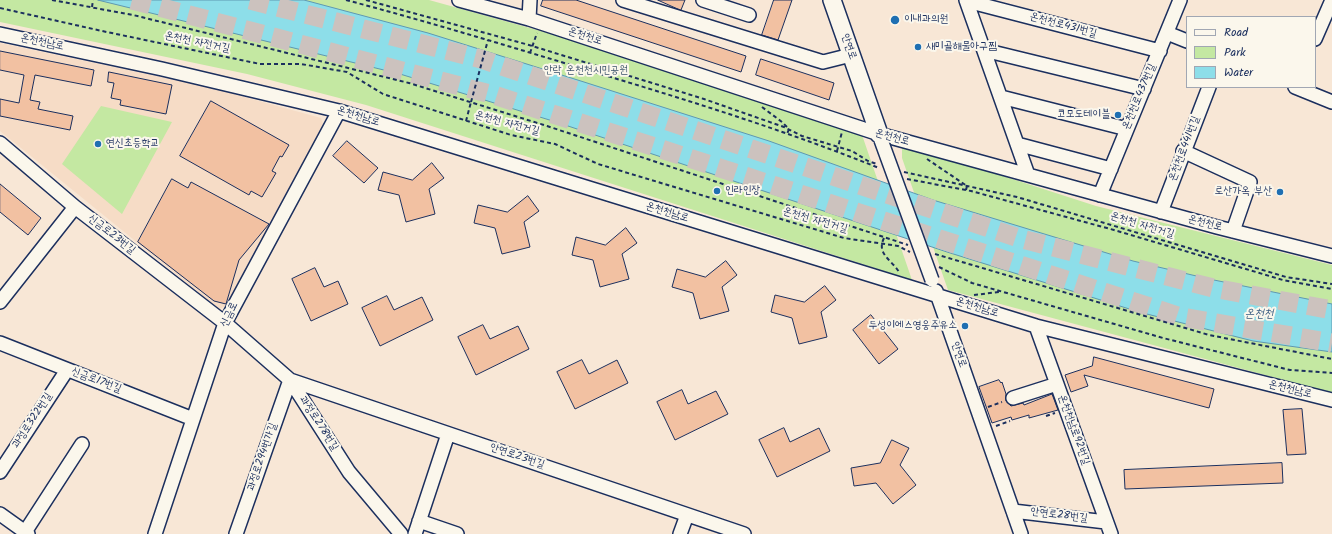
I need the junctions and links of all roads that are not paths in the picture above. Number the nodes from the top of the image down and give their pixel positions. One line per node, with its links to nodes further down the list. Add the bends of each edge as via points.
1 (459, 0): 10 (street, 온천천로)
2 (530, 0): 10 (street)
3 (623, 0): 17 (street, via 823,62)
4 (703, 0): 9 (street)
5 (832, 0): 17 (main road, 안연로)
6 (966, 0): 15 (street, 온천천로431번길); 16 (street, 온천천로431번길)
7 (1180, 0): 11 (street, 온천천로437번길)
8 (1332, 0): 13 (street)
9 (749, 15)
10 (535, 21): 25 (street, 온천천로)
11 (1167, 33): 14 (street); 16 (street, 온천천로437번길)
12 (0, 34): 23 (street, 온천천남로)
13 (1316, 37)
14 (1186, 41)
15 (984, 50): 20 (street); 21 (street, 온천천로431번길)
16 (1160, 51): 20 (street, 온천천로437번길)
17 (851, 55): 25 (main road, 안연로)
18 (1209, 88): 28 (street, 온천천로441번길)
19 (1297, 88): 22 (street)
20 (1144, 89): 24 (street, 온천천로437번길)
21 (1001, 97): 24 (street); 27 (street, 온천천로431번길)
22 (1332, 102)
23 (339, 111): 36 (street, 온천천남로); 38 (street, 신금로)
24 (1127, 129): 29 (street, 온천천로437번길)
25 (880, 137): 30 (street, 온천천로); 36 (street, 안연로, bridge)
26 (0, 143): 32 (street, 신금로23번길)
27 (1017, 144): 29 (street); 30 (street, 온천천로431번길)
28 (1184, 151): 33 (street, 온천천로441번길); 34 (street, via 1250,182)
29 (1110, 169): 31 (street, 온천천로437번길)
30 (1028, 175): 31 (street, 온천천로)
31 (1100, 195): 33 (street, 온천천로)
32 (75, 207): 37 (street); 38 (street, 신금로23번길)
33 (1161, 212): 34 (street, 온천천로)
34 (1233, 231): 35 (street, 온천천로)
35 (1332, 256)
36 (938, 296): 39 (street, 온천천남로); 50 (street, 안연로)
37 (0, 302)
38 (225, 323): 42 (street, 과정로278번길); 46 (street, 신금로)
39 (1036, 326): 43 (street, 온천천남로92번길); 45 (street, 온천천남로)
40 (0, 343): 41 (street, 신금로17번길)
41 (67, 370): 46 (street, 신금로17번길); 49 (street, 과정로322번길)
42 (290, 380): 47 (street, 안연로23번길); 57 (street, 과정로294번가길); 58 (street, 과정로278번길, via 349,472)
43 (1057, 384): 44 (street); 54 (street, 온천천남로92번길)
44 (1013, 398)
45 (1332, 400)
46 (193, 419): 56 (street, 신금로)
47 (448, 434): 52 (street, 안연로23번길); 53 (street)
48 (82, 444): 55 (street)
49 (1, 470)
50 (1013, 510): 54 (street, 안연로28번길); 63 (street, 안연로)
51 (0, 514): 55 (street)
52 (687, 515): 61 (street); 62 (street, 안연로23번길)
53 (419, 521): 59 (street); 60 (street)
54 (1108, 528)
55 (26, 533)
56 (155, 534)
57 (236, 534)
58 (401, 534)
59 (415, 534)
60 (457, 534)
61 (680, 534)
62 (744, 534)
63 (1021, 534)

